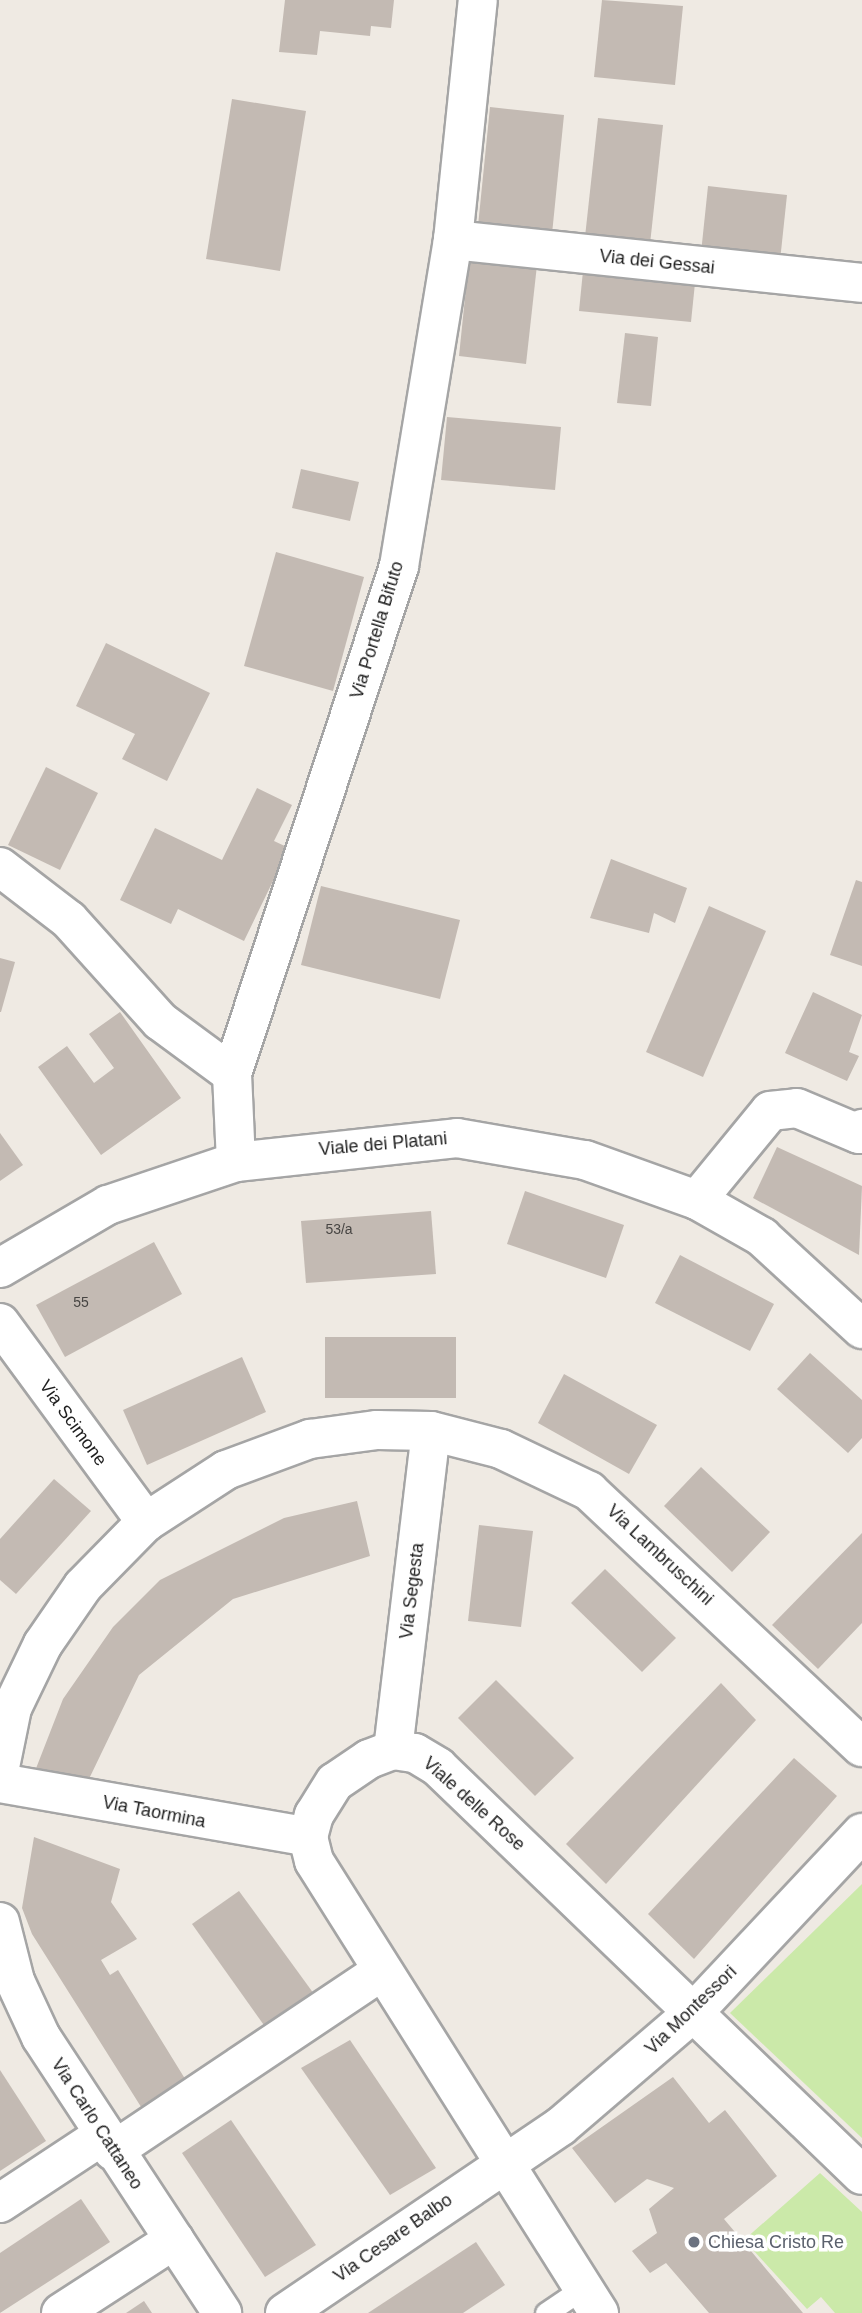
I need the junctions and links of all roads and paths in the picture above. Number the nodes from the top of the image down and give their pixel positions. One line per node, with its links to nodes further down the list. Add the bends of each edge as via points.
1 (478, 0): 2 (street, Via Portella Bifuto)
2 (453, 240): 3 (street, Via dei Gessai); 5 (street, Via Portella Bifuto, via 399,566)
3 (862, 283)
4 (0, 867): 5 (street, via 69,920 160,1021)
5 (232, 1074): 7 (street, Via Portella Bifuto)
6 (862, 1129): 8 (street, via 859,1134 797,1108 770,1111)
7 (236, 1162): 8 (street, Viale dei Platani, via 457,1138 585,1160); 9 (street, Viale dei Platani, via 108,1205)
8 (697, 1200): 11 (street, Viale dei Platani, via 762,1237)
9 (0, 1268)
10 (0, 1324): 13 (street, Via Scimone)
11 (862, 1329)
12 (431, 1431): 13 (street, Via Lambruschini, via 310,1438 226,1470); 14 (street, Via Lambruschini, via 502,1449 589,1491); 15 (street, Via Segesta)
13 (146, 1522): 16 (street, via 83,1586 43,1644 12,1708)
14 (862, 1747)
15 (393, 1750): 19 (street, via 335,1782); 23 (street, Viale delle Rose, via 415,1753 438,1767)
16 (0, 1767)
17 (0, 1783): 19 (street, Via Taormina)
18 (862, 1833): 23 (street, Via Montessori)
19 (308, 1837): 21 (street, via 314,1861)
20 (0, 1922): 22 (street, Via Carlo Cattaneo)
21 (382, 1970): 24 (street); 25 (street)
22 (13, 2011): 24 (street, Via Carlo Cattaneo)
23 (693, 2013): 25 (street, Via Montessori, via 561,2126); 26 (street, Viale delle Rose)
24 (108, 2143): 27 (street); 28 (street, Via Carlo Cattaneo)
25 (500, 2164): 29 (street); 32 (street, Via Cesare Balbo)
26 (862, 2175)
27 (0, 2203)
28 (173, 2241): 30 (street); 31 (street, Via Carlo Cattaneo)
29 (591, 2301): 33 (lane)
30 (61, 2313)
31 (222, 2313)
32 (285, 2313)
33 (546, 2313)

